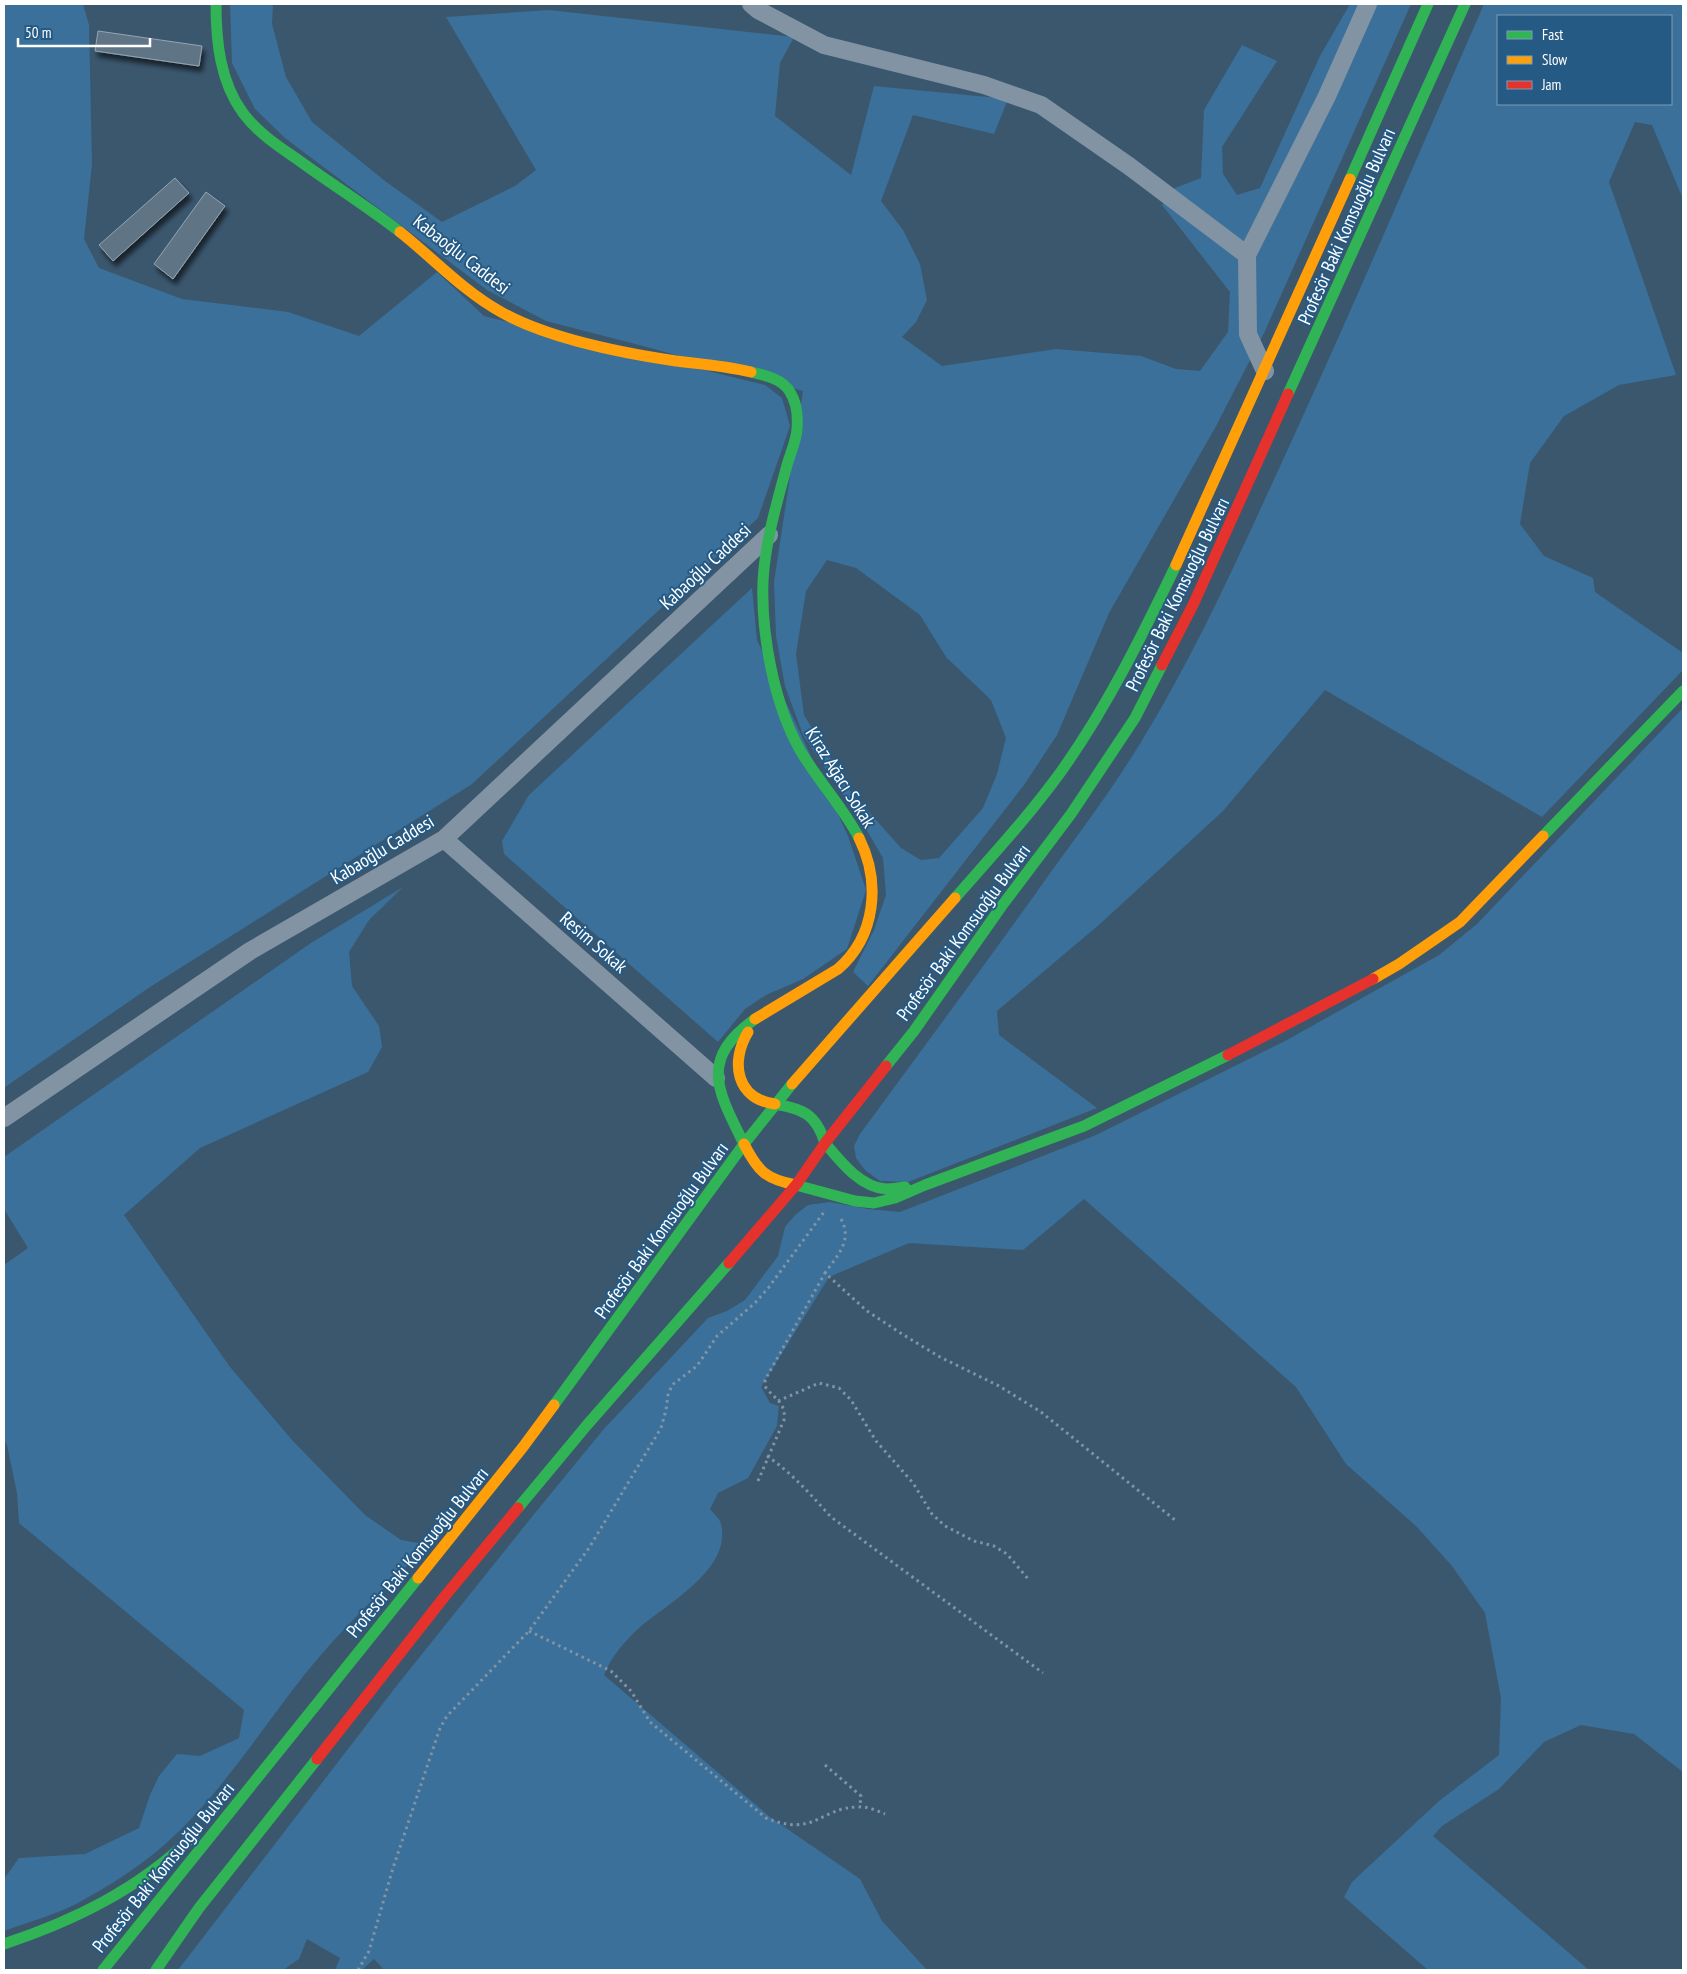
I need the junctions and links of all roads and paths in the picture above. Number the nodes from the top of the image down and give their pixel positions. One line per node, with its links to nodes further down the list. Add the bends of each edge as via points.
1 (216, 4): 8 (main road, Kabaoğlu Caddesi, via 220,56 228,84 239,108 254,126 397,229 491,306 538,329 664,359 756,372 789,390 795,406 797,431)
2 (751, 4): 6 (street, via 824,45 984,85 1042,106 1129,166)
3 (1428, 4): 7 (main road, Profesör Baki Komsuoğlu Bulvarı)
4 (1465, 4): 15 (main road, Profesör Baki Komsuoğlu Bulvarı, via 1220,548 1136,718 1071,814 914,1031)
5 (1363, 6): 6 (street, via 1327,96)
6 (1247, 255): 7 (street, via 1248,334)
7 (1265, 371): 13 (main road, Profesör Baki Komsuoğlu Bulvarı, via 1134,650 1076,750 1036,805)
8 (769, 534): 10 (street, Kabaoğlu Caddesi); 11 (main road, Kiraz Ağacı Sokak, via 763,574 772,676 799,748 857,831 867,855 872,896 869,921 851,956 836,970)
9 (1683, 691): 17 (main road, via 1460,922 1416,953 1346,994 1093,1122)
10 (444, 839): 12 (street, Resim Sokak); 14 (street, Kabaoğlu Caddesi, via 250,951)
11 (759, 1015): 12 (main road, Kiraz Ağacı Sokak, via 729,1042 720,1059); 13 (main road, via 744,1037 737,1056 739,1074 748,1092 758,1101)
12 (716, 1078): 16 (main road)
13 (775, 1104): 15 (main road, via 805,1112 822,1130); 16 (main road)
14 (4, 1118)
15 (825, 1143): 17 (main road, via 850,1170 883,1189); 18 (main road)
16 (744, 1144): 18 (main road, via 759,1171 769,1179); 29 (main road, Profesör Baki Komsuoğlu Bulvarı, via 523,1447)
17 (925, 1184): 19 (main road, via 895,1198 874,1203)
18 (796, 1185): 19 (main road); 37 (main road, via 501,1528 199,1908)
19 (836, 1196): 27 (path, via 769,1287 717,1336 697,1366 672,1385 661,1428 589,1548)
20 (839, 1215): 21 (path, via 847,1236 843,1249)
21 (825, 1273): 22 (path, via 765,1380 766,1388); 25 (path, via 867,1311 902,1334 1041,1412)
22 (778, 1401): 23 (path, via 785,1411 784,1420); 26 (path, via 820,1382 839,1388 876,1441 913,1483 932,1514 945,1526 1007,1554)
23 (768, 1456): 24 (path); 28 (path, via 831,1516)
24 (758, 1481)
25 (1175, 1520)
26 (1029, 1580)
27 (529, 1631): 31 (path, via 611,1671 631,1691 650,1722 766,1818 778,1823 801,1825); 38 (path, via 447,1716 440,1728 369,1951)
28 (1042, 1673)
29 (322, 1697): 32 (main road); 36 (main road, Profesör Baki Komsuoğlu Bulvarı)
30 (825, 1765): 31 (path, via 861,1796)
31 (860, 1806): 33 (path)
32 (214, 1813)
33 (885, 1814)
34 (201, 1827): 35 (main road, via 174,1856 149,1875 67,1921)
35 (4, 1944)
36 (103, 1970)
37 (156, 1970)
38 (358, 1970)

